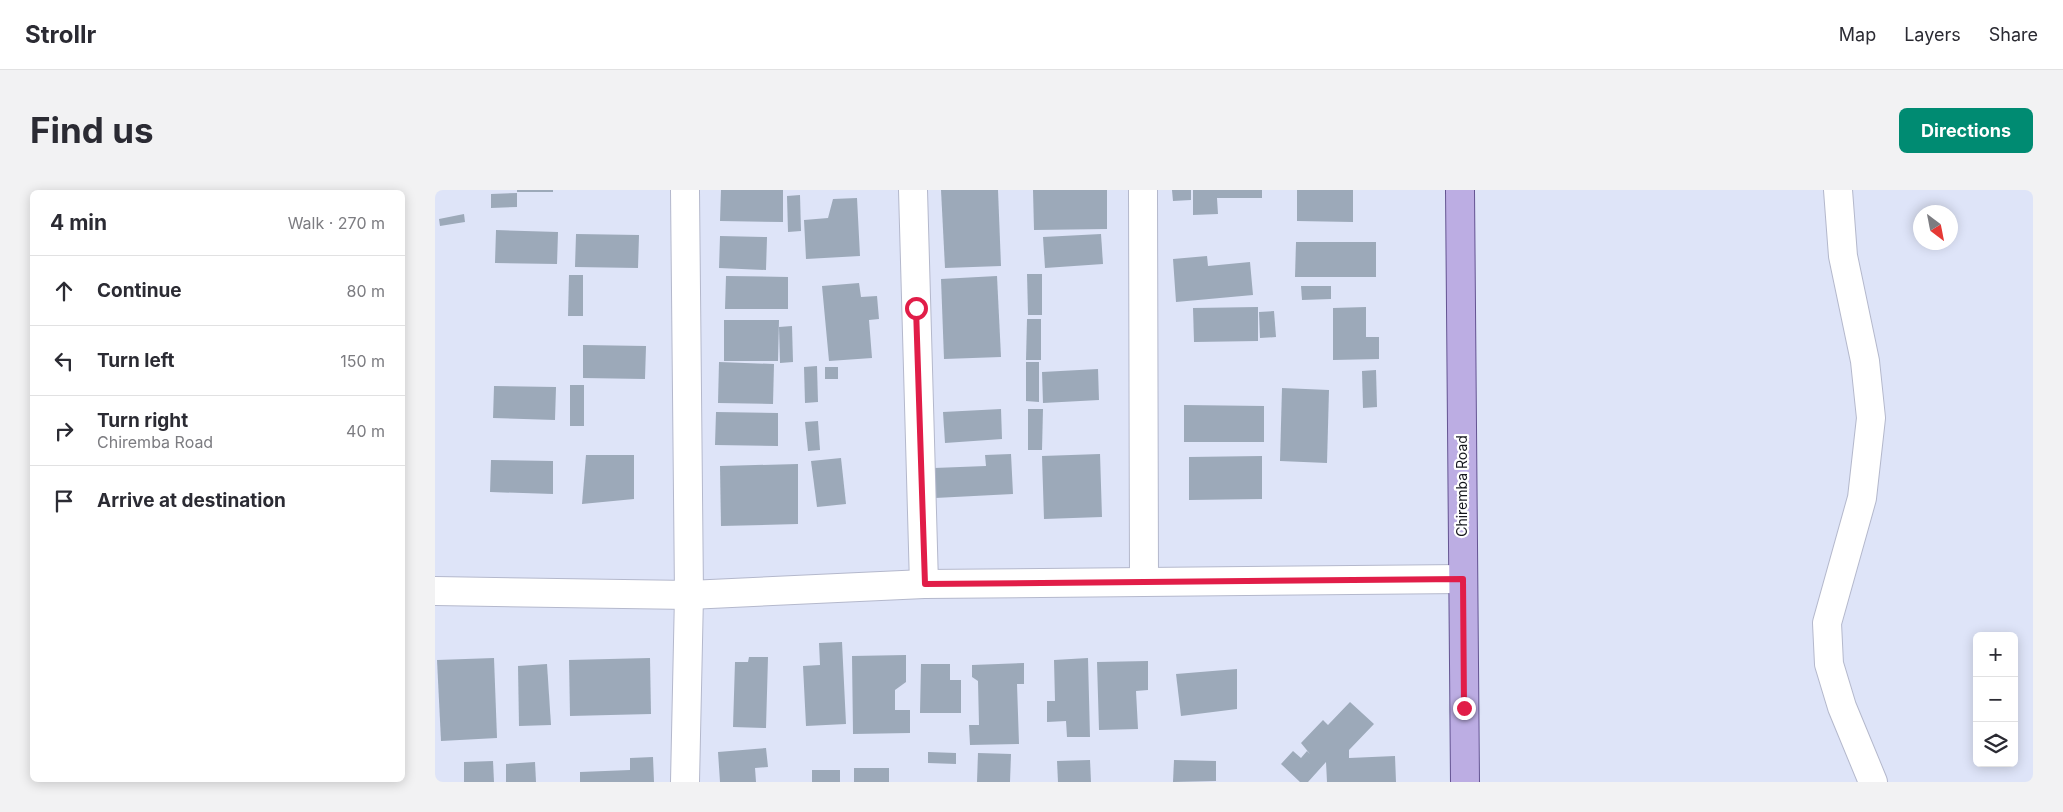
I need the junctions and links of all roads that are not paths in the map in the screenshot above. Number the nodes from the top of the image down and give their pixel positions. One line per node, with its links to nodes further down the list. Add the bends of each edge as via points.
1 (685, 190): 10 (street)
2 (913, 190): 8 (street)
3 (1143, 190): 7 (street)
4 (1460, 190): 6 (main road, Chiremba Road)
5 (1838, 190): 13 (street, via 1843,256 1865,361 1871,418 1862,498 1839,575 1827,632 1829,664 1834,681)
6 (1463, 579): 7 (street); 12 (main road, Chiremba Road)
7 (1144, 581): 8 (street)
8 (925, 584): 10 (street)
9 (435, 591): 10 (street)
10 (689, 595): 11 (street)
11 (685, 782)
12 (1465, 782)
13 (1873, 782)

